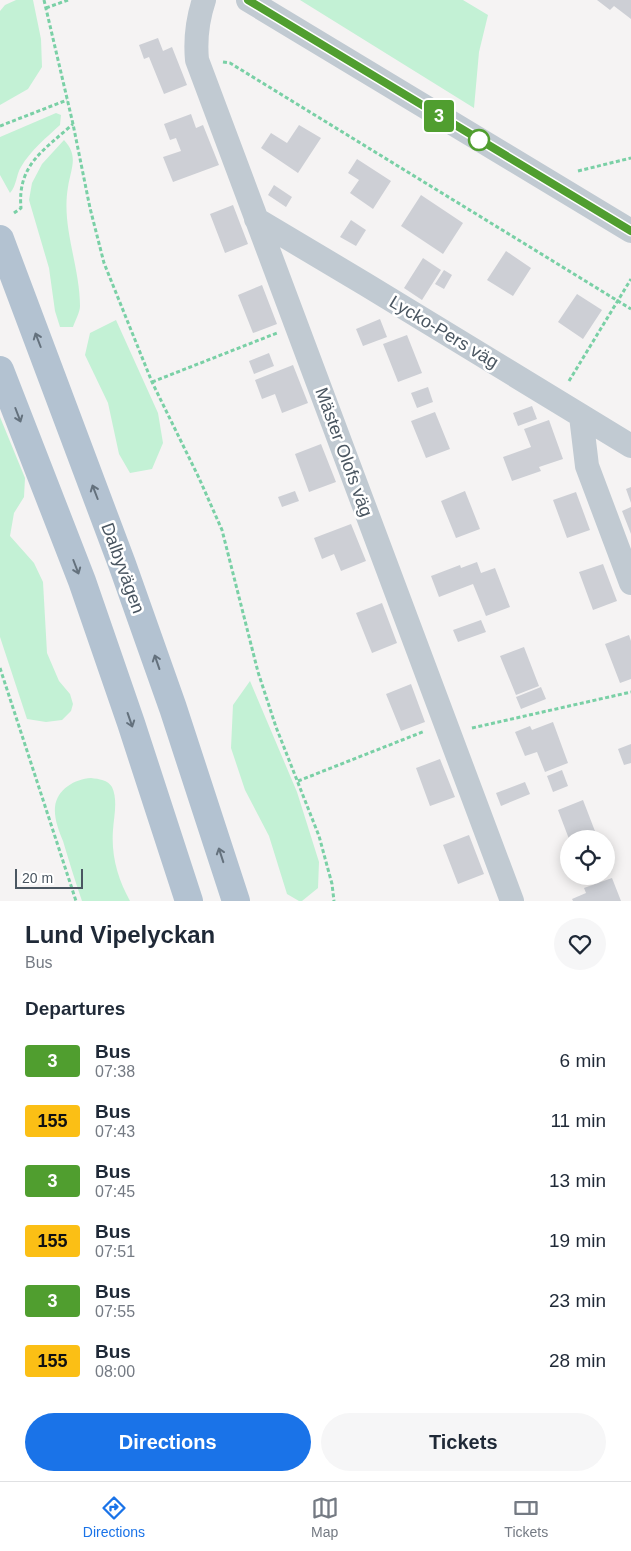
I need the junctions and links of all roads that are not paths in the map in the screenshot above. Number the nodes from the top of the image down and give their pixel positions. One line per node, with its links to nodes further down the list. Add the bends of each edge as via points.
1 (204, 0): 3 (street, Mäster Olofs väg, via 195,39 197,60)
2 (248, 0): 4 (street)
3 (256, 219): 7 (street, Lycko-Pers väg); 12 (street, Mäster Olofs väg)
4 (631, 231)
5 (0, 239): 11 (main road, Dalbyvägen, one-way to 5, via 122,564)
6 (0, 370): 10 (main road, one-way to 10, via 82,581)
7 (581, 416): 8 (street, Lycko-Pers väg); 9 (street, via 587,466)
8 (631, 446)
9 (631, 583)
10 (189, 901)
11 (236, 901)
12 (512, 901)

